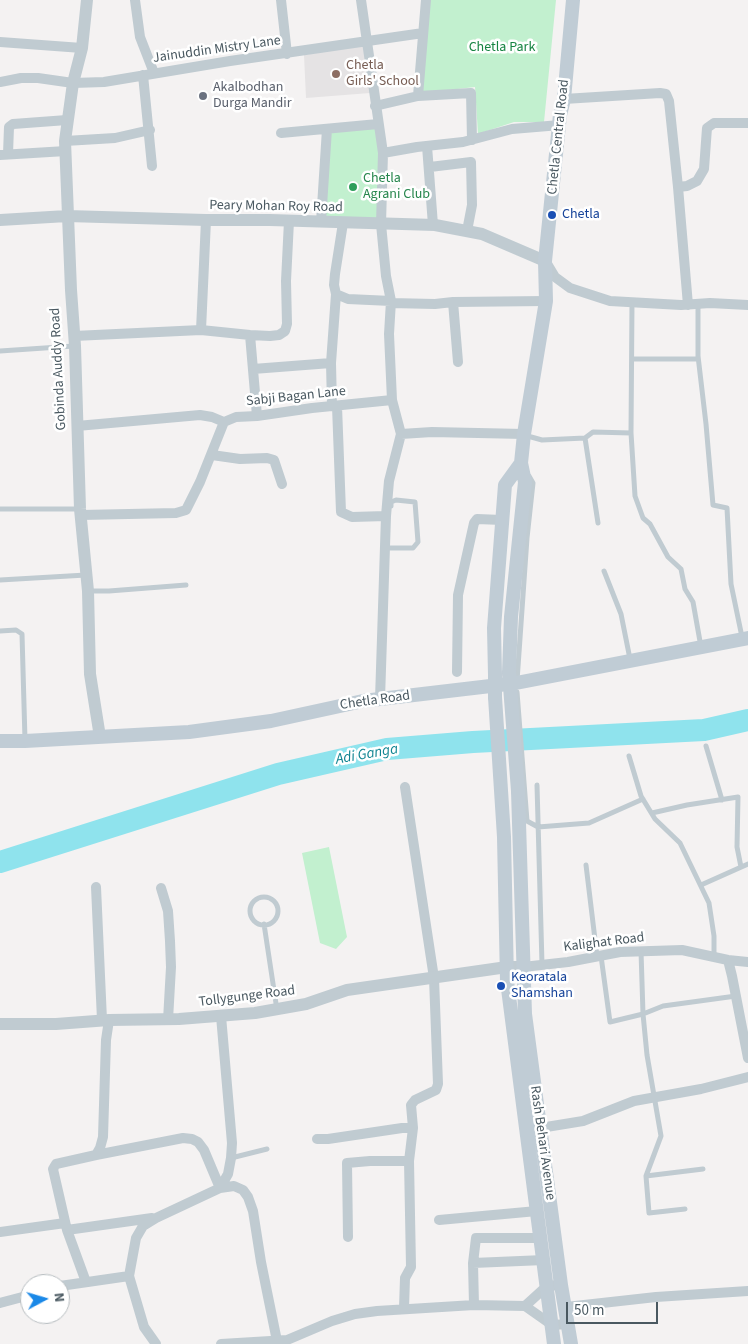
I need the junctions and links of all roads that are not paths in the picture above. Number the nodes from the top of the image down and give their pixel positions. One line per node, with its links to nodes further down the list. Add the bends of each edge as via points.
1 (87, 0): 10 (street, Gobinda Auddy Road)
2 (135, 0): 12 (street, via 140,37)
3 (281, 0): 11 (street)
4 (361, 0): 9 (street)
5 (426, 0): 7 (street)
6 (572, 0): 17 (main road, Chetla Central Road)
7 (423, 33): 9 (street, Jainuddin Mistry Lane); 16 (street)
8 (0, 42): 10 (street)
9 (366, 42): 11 (street, Jainuddin Mistry Lane); 18 (street)
10 (82, 48): 15 (street, Gobinda Auddy Road)
11 (287, 54): 12 (street, Jainuddin Mistry Lane)
12 (154, 73): 13 (street, Jainuddin Mistry Lane)
13 (144, 75): 15 (street, Jainuddin Mistry Lane); 24 (street)
14 (0, 82): 15 (street, Jainuddin Mistry Lane, via 38,78)
15 (73, 83): 19 (street, Gobinda Auddy Road)
16 (418, 96): 18 (street); 26 (street, via 471,93)
17 (564, 99): 22 (main road, Chetla Central Road); 33 (street, via 666,94)
18 (375, 106): 20 (street)
19 (67, 120): 27 (street, Gobinda Auddy Road); 30 (street, via 13,124 8,127)
20 (378, 124): 23 (street); 29 (street)
21 (748, 124): 33 (street, via 714,123 707,128 704,169 697,181)
22 (560, 125): 26 (street, via 512,129); 43 (main road, Chetla Central Road)
23 (327, 129): 25 (street); 38 (street)
24 (150, 130): 27 (street); 31 (street)
25 (280, 133)
26 (472, 140): 28 (street)
27 (65, 146): 30 (street); 34 (street, Gobinda Auddy Road)
28 (427, 146): 29 (street); 32 (street)
29 (383, 154): 40 (street)
30 (4, 155)
31 (152, 166)
32 (430, 167): 41 (street); 42 (street, via 471,162 472,205)
33 (678, 187): 49 (street)
34 (67, 216): 35 (street, Peary Mohan Roy Road); 36 (street, Peary Mohan Roy Road); 53 (street, Gobinda Auddy Road)
35 (0, 220)
36 (206, 220): 37 (street, Peary Mohan Roy Road); 51 (street)
37 (289, 221): 38 (street, Peary Mohan Roy Road); 52 (street, via 285,331 270,336)
38 (321, 222): 39 (street, Peary Mohan Roy Road)
39 (343, 223): 40 (street, Peary Mohan Roy Road); 44 (street, via 334,280)
40 (381, 224): 41 (street, Peary Mohan Roy Road); 46 (street)
41 (433, 225): 42 (street, Peary Mohan Roy Road)
42 (467, 231): 43 (street, Peary Mohan Roy Road, via 482,234)
43 (545, 261): 45 (main road, Chetla Central Road); 48 (street, via 555,277 570,288 610,301)
44 (336, 294): 46 (street, via 348,299); 58 (street)
45 (546, 301): 47 (street); 67 (main road, Chetla Central Road)
46 (390, 302): 47 (street); 60 (street)
47 (453, 302): 57 (street)
48 (632, 302): 49 (street); 55 (lane)
49 (693, 304): 50 (street); 56 (lane)
50 (748, 305)
51 (201, 330): 52 (street); 53 (street)
52 (250, 335): 59 (street)
53 (75, 341): 54 (lane); 64 (street, Gobinda Auddy Road)
54 (0, 351)
55 (632, 359): 56 (lane); 65 (lane)
56 (698, 359): 84 (lane, via 713,506 727,508 731,584)
57 (458, 362)
58 (331, 363): 59 (street); 61 (street)
59 (253, 369): 62 (street)
60 (392, 400): 61 (street, Sabji Bagan Lane); 66 (street)
61 (335, 406): 62 (street, Sabji Bagan Lane); 74 (street, via 342,512 352,517)
62 (257, 416): 63 (street, Sabji Bagan Lane, via 236,417)
63 (224, 422): 64 (street, via 200,415); 69 (street)
64 (77, 426): 73 (street, Gobinda Auddy Road)
65 (631, 433): 68 (lane, via 592,432); 85 (lane, via 635,496 643,518 650,524 668,557 681,569 685,589 693,602)
66 (401, 434): 67 (street); 74 (street, via 389,481)
67 (524, 434): 68 (lane, via 542,440); 70 (main road, Chetla Central Road)
68 (585, 438): 76 (lane)
69 (212, 455): 71 (street, via 274,460); 73 (street, via 186,510 176,513)
70 (522, 463): 75 (main road, via 505,486); 88 (main road, Chetla Central Road, via 525,482 511,617); 88 (lane, via 533,483)
71 (282, 484)
72 (0, 510): 73 (lane)
73 (81, 512): 79 (street, Gobinda Auddy Road)
74 (386, 516): 77 (street)
75 (502, 520): 87 (street, via 477,520 474,523 458,595); 114 (main road, bridge, via 494,628)
76 (598, 523)
77 (387, 548): 77 (lane, via 414,548 417,545 415,502 391,502); 89 (street)
78 (604, 571): 86 (lane, via 620,614)
79 (86, 575): 80 (lane); 82 (street, Gobinda Auddy Road)
80 (0, 580)
81 (186, 586): 82 (lane)
82 (88, 591): 90 (street, Gobinda Auddy Road, via 90,674)
83 (0, 632): 92 (lane, via 16,630 22,634)
84 (745, 639): 85 (main road, Chetla Road)
85 (701, 647): 86 (main road, Chetla Road)
86 (630, 660): 88 (main road, Chetla Road, via 586,670)
87 (457, 672)
88 (513, 678): 89 (main road, Chetla Road); 100 (lane, via 519,712 527,821); 115 (main road, Rash Behari Avenue, bridge)
89 (380, 700): 90 (main road, Chetla Road, via 188,732)
90 (100, 737): 92 (main road, Chetla Road)
91 (0, 741): 92 (main road, Chetla Road)
92 (25, 741)
93 (706, 746): 98 (lane)
94 (629, 756): 97 (lane)
95 (537, 785): 100 (lane)
96 (405, 787): 116 (street)
97 (643, 799): 99 (lane); 100 (lane, via 589,823)
98 (722, 800): 99 (lane); 103 (lane, via 738,798 737,847)
99 (652, 814): 104 (lane, via 680,842)
100 (538, 826): 113 (lane)
101 (586, 864): 109 (lane)
102 (748, 864): 103 (lane)
103 (741, 867): 104 (lane)
104 (701, 885): 110 (lane, via 709,903)
105 (96, 887): 121 (street)
106 (161, 888): 122 (street, via 168,911 170,941)
107 (264, 924): 107 (lane, via 272,922 278,910 271,899 262,897 251,904 250,914 255,922); 118 (lane)
108 (641, 952): 109 (street, Kalighat Road); 110 (street, Kalighat Road, via 682,950); 119 (lane)
109 (599, 956): 113 (street, Kalighat Road); 119 (lane, via 610,1022)
110 (714, 958): 111 (street, Kalighat Road)
111 (728, 960): 112 (street, Kalighat Road); 117 (street)
112 (748, 962)
113 (542, 964): 115 (street, Kalighat Road)
114 (507, 967): 115 (street, Tollygunge Road); 116 (street, Tollygunge Road); 129 (main road)
115 (523, 967): 128 (main road, Rash Behari Avenue, via 525,1014)
116 (434, 978): 118 (street, Tollygunge Road, via 347,990); 127 (street, via 438,1084 436,1090 411,1105)
117 (736, 996): 119 (lane, via 663,1006); 124 (street)
118 (277, 1010): 120 (street, Tollygunge Road)
119 (643, 1014): 126 (lane)
120 (221, 1016): 122 (street, Tollygunge Road); 133 (street)
121 (106, 1020): 122 (street, Tollygunge Road); 123 (street, Tollygunge Road); 132 (street, via 103,1137)
122 (168, 1020)
123 (0, 1024)
124 (748, 1058)
125 (748, 1076): 126 (street)
126 (654, 1097): 128 (street, via 634,1101 583,1121); 136 (lane, via 661,1136)
127 (413, 1128): 130 (street); 134 (street)
128 (541, 1128): 129 (street); 151 (main road, Rash Behari Avenue)
129 (526, 1130): 139 (main road)
130 (317, 1139)
131 (267, 1149): 133 (lane)
132 (96, 1155): 137 (street, via 192,1139 204,1150); 142 (street, via 56,1164 53,1169)
133 (232, 1158): 137 (street)
134 (409, 1161): 144 (street, via 347,1162); 159 (street, via 411,1266 405,1278)
135 (703, 1170): 136 (lane)
136 (646, 1176): 138 (lane, via 649,1213)
137 (220, 1188): 140 (street); 162 (street, via 234,1186 248,1197)
138 (685, 1209)
139 (537, 1211): 141 (street); 145 (main road)
140 (156, 1218): 142 (street); 148 (street, via 143,1226 136,1238)
141 (439, 1220)
142 (66, 1226): 143 (street); 149 (street)
143 (0, 1232)
144 (348, 1237)
145 (540, 1238): 146 (main road); 147 (street, via 476,1238)
146 (544, 1260): 147 (street); 152 (main road)
147 (473, 1263): 156 (street)
148 (129, 1276): 149 (street); 163 (street, via 144,1328)
149 (86, 1282): 150 (street)
150 (70, 1284)
151 (561, 1285): 152 (street); 158 (main road, Rash Behari Avenue)
152 (547, 1286): 157 (street); 161 (main road)
153 (748, 1291): 158 (street)
154 (20, 1298): 155 (street)
155 (0, 1303)
156 (474, 1305): 157 (street); 159 (street)
157 (524, 1306): 161 (street)
158 (566, 1307): 160 (main road, Rash Behari Avenue)
159 (404, 1308): 162 (street, via 355,1314)
160 (568, 1324): 161 (street); 166 (main road, Rash Behari Avenue)
161 (552, 1325): 165 (main road)
162 (277, 1341): 164 (street)
163 (156, 1344)
164 (221, 1344)
165 (554, 1344)
166 (571, 1344)

